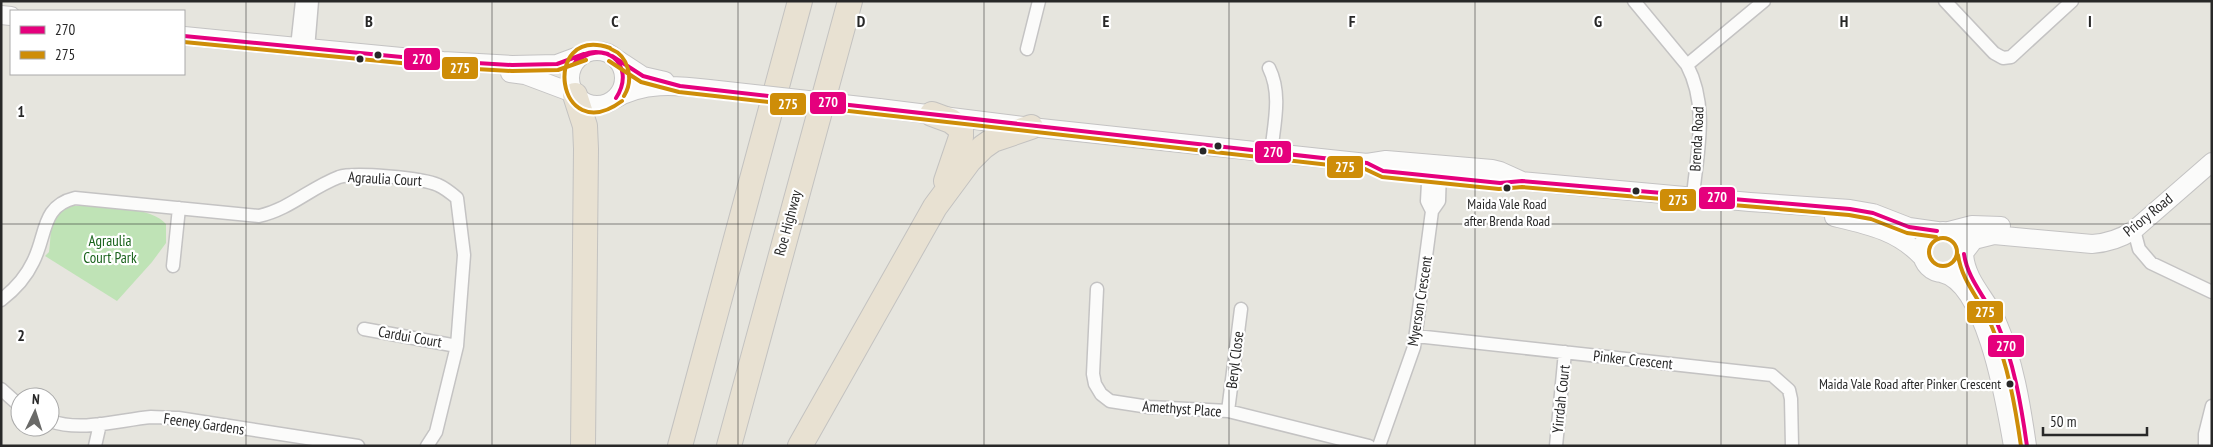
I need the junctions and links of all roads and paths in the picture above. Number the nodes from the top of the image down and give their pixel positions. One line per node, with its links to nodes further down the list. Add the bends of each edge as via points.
1 (302, 1): 11 (street)
2 (312, 1): 11 (street)
3 (800, 1): 53 (highway)
4 (850, 1): 54 (highway, Roe Highway)
5 (1039, 1): 12 (street)
6 (1634, 1): 16 (street, Brenda Road)
7 (1764, 1): 16 (street)
8 (1945, 1): 9 (street, via 1994,53 2003,58 2011,57)
9 (2072, 1)
10 (185, 36): 11 (main road)
11 (303, 48): 15 (main road)
12 (1027, 49)
13 (584, 54): 14 (main road, via 594,51); 15 (main road, via 542,66); 19 (main road, via 577,59 569,77)
14 (612, 56): 18 (main road, via 643,76); 20 (main road, via 619,62 624,80 618,96)
15 (443, 61): 19 (main road, via 525,75)
16 (1687, 65): 26 (street, Brenda Road, via 1696,88 1701,122)
17 (1269, 68): 23 (street, via 1277,92)
18 (680, 86): 20 (main road, via 642,87); 21 (main road, bridge)
19 (574, 94): 20 (main road, via 595,106); 52 (highway, via 585,126 586,149)
20 (611, 101)
21 (932, 114): 22 (main road); 28 (highway, via 957,124 962,133)
22 (1031, 127): 23 (main road); 28 (highway, via 993,140 983,147)
23 (1271, 153): 25 (main road, via 1367,163 1386,160)
24 (2212, 162): 30 (main road, Priory Road)
25 (1434, 170): 26 (main road, via 1500,170 1522,181); 42 (street, Myerson Crescent, via 1439,201 1432,211)
26 (1693, 196): 27 (main road)
27 (1750, 202): 31 (main road, via 1850,209 1873,213 1909,226); 34 (main road, via 1866,225 1904,240)
28 (935, 207): 55 (highway)
29 (179, 208): 35 (street); 39 (street, Agraulia Court, via 75,198 61,201 52,211 33,264 14,290); 43 (street, Agraulia Court, via 259,216 276,212 319,186 349,174 425,181 449,191 457,198 464,255)
30 (2134, 230): 32 (main road, Priory Road, via 2108,243); 38 (street, via 2139,249 2151,263)
31 (1943, 231): 32 (main road, Priory Road, via 1972,225 2001,226); 33 (main road, via 1960,240); 34 (main road, via 1926,239)
32 (2075, 242): 33 (main road, Priory Road, via 1994,235 1974,240)
33 (1964, 254): 36 (main road, via 1959,266); 61 (main road, via 1969,277 1996,320 2006,344)
34 (1922, 257): 36 (main road, via 1932,270)
35 (173, 266)
36 (1941, 273): 60 (main road, via 1964,290 1989,340 2004,390)
37 (1097, 289): 46 (street, Amethyst Place, via 1093,374 1101,394 1122,404)
38 (2212, 292)
39 (1, 300)
40 (1241, 309): 46 (street, Beryl Close)
41 (364, 329): 43 (street, Cardui Court)
42 (1416, 336): 44 (street, Pinker Crescent); 57 (street, Myerson Crescent)
43 (457, 346): 51 (street, via 436,432)
44 (1565, 352): 58 (street, Yirrdah Court); 59 (street, Pinker Crescent, via 1772,375 1789,390)
45 (2212, 406): 62 (street)
46 (1228, 411): 56 (street, Amethyst Place)
47 (60, 423): 48 (street, Feeney Gardens)
48 (100, 424): 49 (street); 50 (street, Feeney Gardens, via 153,417 178,418)
49 (95, 446)
50 (358, 446)
51 (427, 446)
52 (583, 446)
53 (680, 446)
54 (728, 446)
55 (800, 446)
56 (1369, 446)
57 (1378, 446)
58 (1556, 446)
59 (1792, 446)
60 (2013, 446)
61 (2027, 446)
62 (2205, 446)

